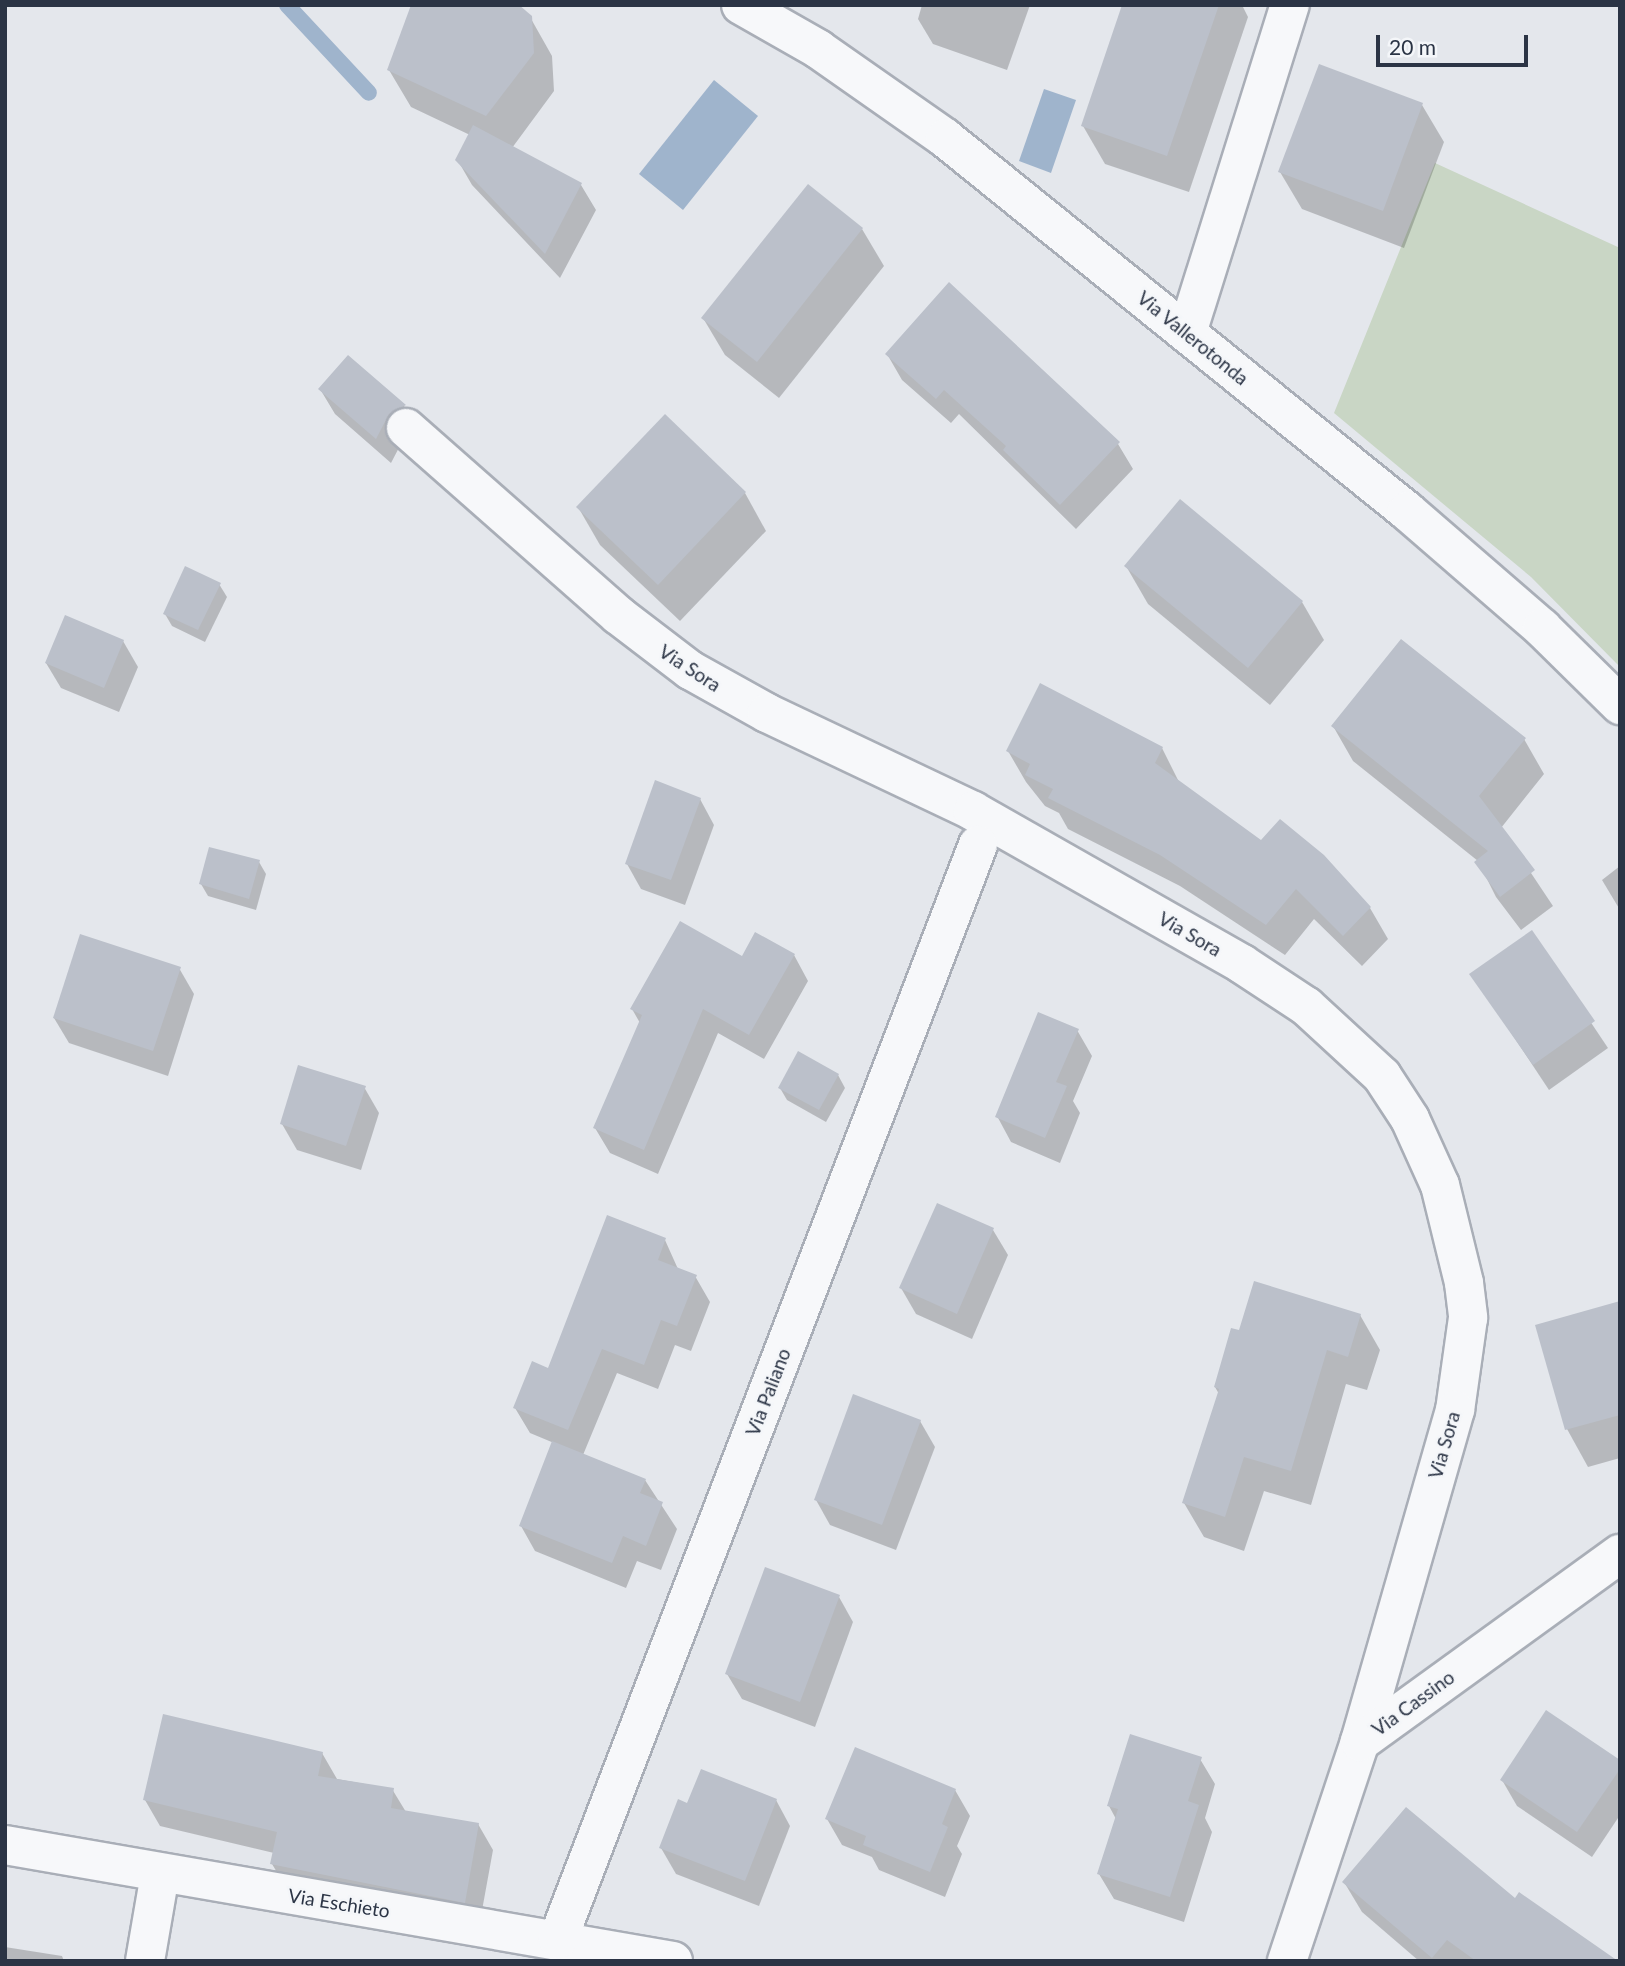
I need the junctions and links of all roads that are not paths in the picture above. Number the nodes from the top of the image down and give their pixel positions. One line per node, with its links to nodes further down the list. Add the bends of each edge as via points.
1 (741, 5): 3 (street, Via Vallerotonda, via 880,90)
2 (1290, 5): 3 (street)
3 (1187, 333): 5 (street, Via Vallerotonda, via 1457,553)
4 (406, 428): 8 (street, Via Sora, via 618,615 690,670 758,708 973,811 1242,964 1306,1006 1382,1076 1410,1119 1440,1185 1462,1272 1468,1318 1455,1410)
5 (1620, 705)
6 (978, 845): 11 (street, Via Paliano)
7 (1620, 1554): 8 (street, Via Cassino)
8 (1360, 1742): 14 (street, Via Cassino)
9 (5, 1845): 10 (street, Via Eschieto)
10 (160, 1874): 11 (street, Via Eschieto); 12 (street)
11 (558, 1939): 13 (street, Via Eschieto)
12 (145, 1961)
13 (673, 1961)
14 (1287, 1961)

